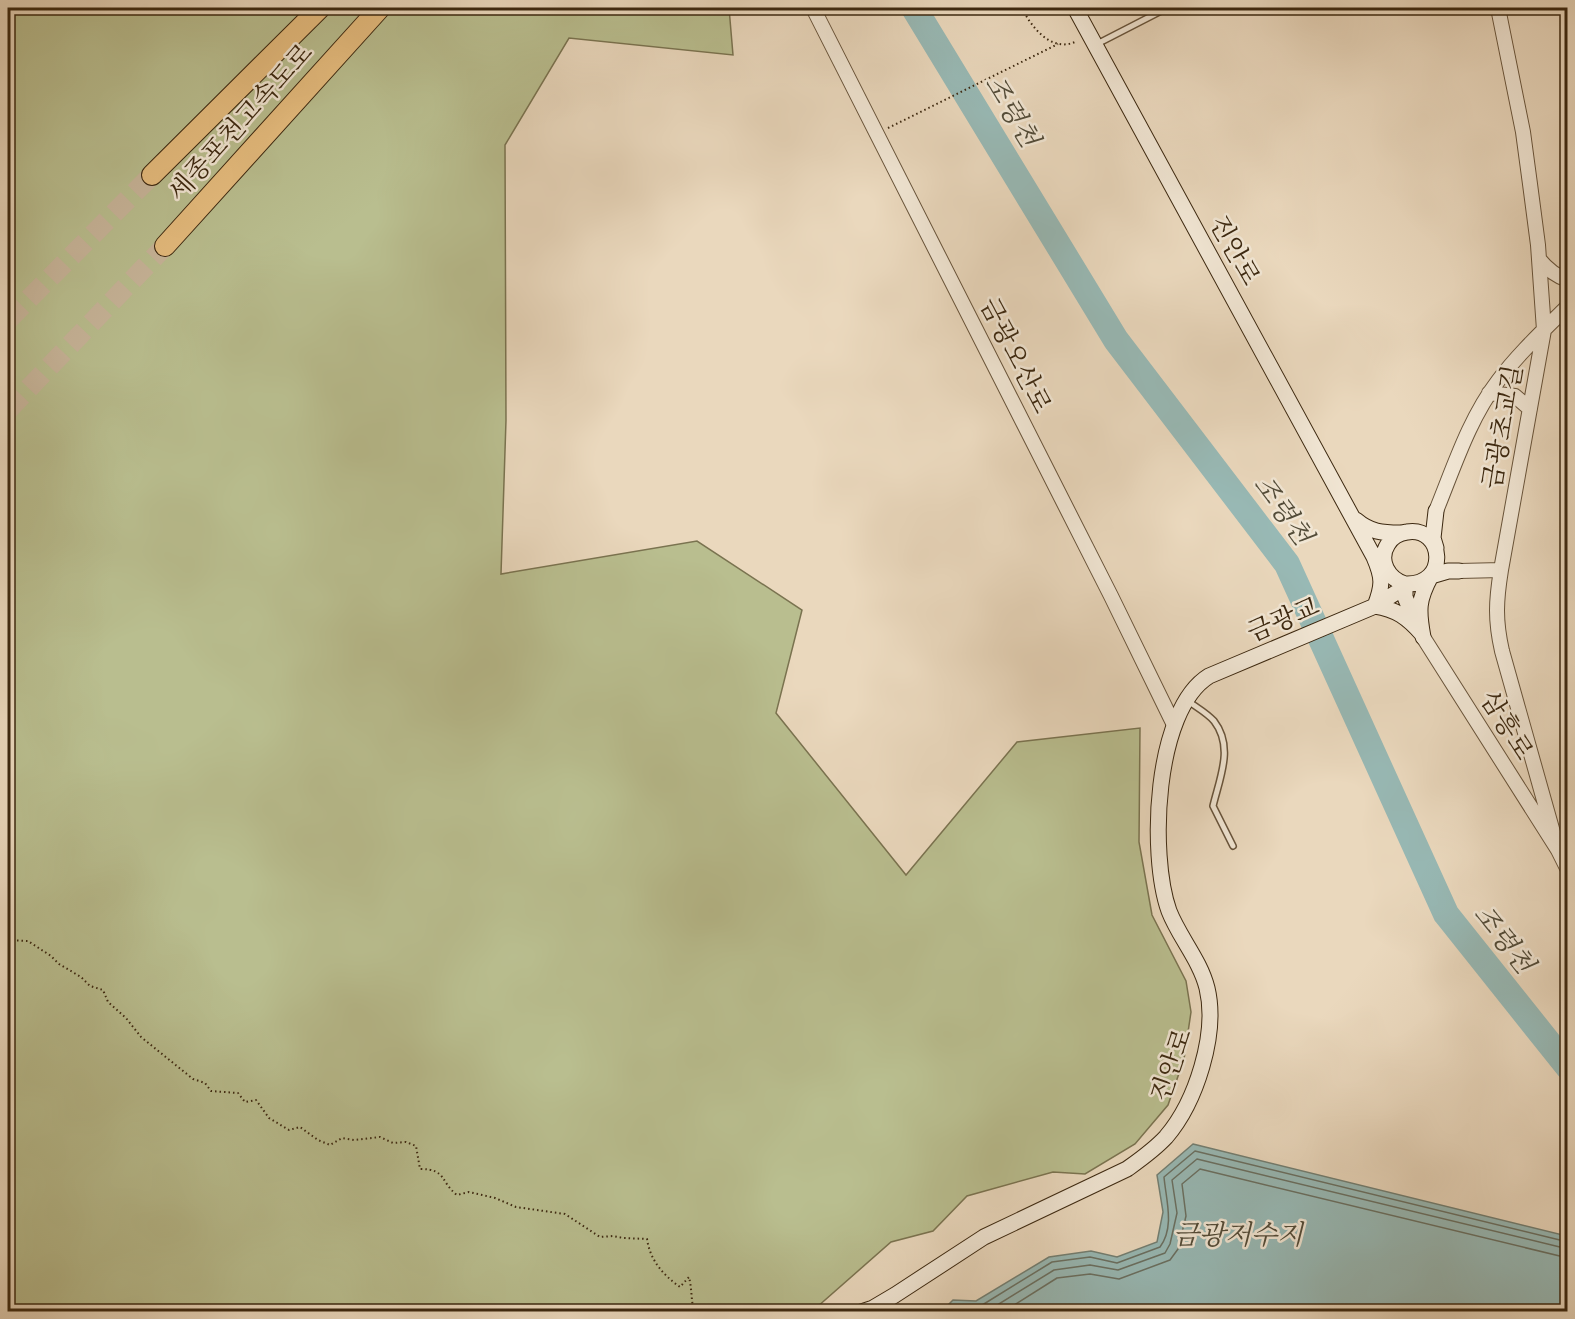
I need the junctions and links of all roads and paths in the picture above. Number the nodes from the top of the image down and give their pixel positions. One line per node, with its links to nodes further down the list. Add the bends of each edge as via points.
1 (320, 8): 11 (highway, 세종포천고속도로)
2 (380, 8): 12 (highway, 세종포천고속도로)
3 (813, 8): 33 (street, 금광오산로)
4 (1022, 8): 9 (path, via 1043,36)
5 (1075, 8): 8 (main road, 진안로)
6 (1167, 8): 8 (lane)
7 (1498, 8): 13 (street, 금광초교길, via 1522,132)
8 (1093, 39): 9 (path); 20 (main road, 진안로)
9 (1058, 44): 10 (path)
10 (886, 129)
11 (152, 175)
12 (165, 246)
13 (1539, 259): 14 (street, via 1548,270); 16 (street, 금광초교길)
14 (1568, 279)
15 (1568, 306): 16 (street)
16 (1544, 330): 17 (street); 18 (street, 금광초교길)
17 (1490, 393): 18 (street, via 1515,396); 19 (street, via 1469,429)
18 (1530, 409): 25 (street, 금광초교길)
19 (1436, 511): 21 (main road, via 1422,524); 23 (main road)
20 (1352, 516): 21 (main road, via 1374,531); 22 (main road, 진안로)
21 (1404, 532): 23 (main road, via 1425,536); 24 (main road, via 1388,543)
22 (1362, 533): 24 (main road); 29 (main road, via 1382,579)
23 (1436, 550): 26 (main road); 27 (main road, via 1437,563)
24 (1385, 565): 28 (main road, via 1393,578); 29 (main road, via 1388,578)
25 (1501, 570): 26 (street); 35 (street, 금광초교길, via 1496,606 1502,651)
26 (1459, 571): 27 (main road)
27 (1431, 576): 28 (main road, via 1424,582); 30 (main road, via 1419,604)
28 (1405, 584): 29 (main road, 금광교); 30 (main road, via 1408,608)
29 (1375, 606): 30 (main road, via 1404,615); 31 (main road, 금광교)
30 (1423, 636): 35 (street, 삼흥로)
31 (1209, 676): 32 (main road, 진안로, via 1198,682)
32 (1186, 700): 33 (main road, 진안로); 34 (lane, via 1213,720 1225,743 1213,806)
33 (1174, 725): 39 (main road, 진안로, via 1160,789 1162,882 1169,910 1207,987 1211,1009 1204,1057 1180,1118 1166,1137 1128,1169 984,1237 895,1295)
34 (1233, 846)
35 (1558, 850): 36 (street, 삼흥로)
36 (1568, 870)
37 (8, 940): 38 (path, via 28,941 90,986 103,990 108,1002 141,1037 193,1079 205,1083 211,1091 238,1093 245,1101 256,1100 269,1118 289,1130 300,1127 330,1145 342,1138 380,1137 393,1143 406,1142 416,1146 420,1168 442,1174 448,1188 458,1194 469,1192 516,1207 565,1214 600,1237 647,1239 649,1252 670,1280 680,1287 689,1277)
38 (694, 1311)
39 (861, 1311)

